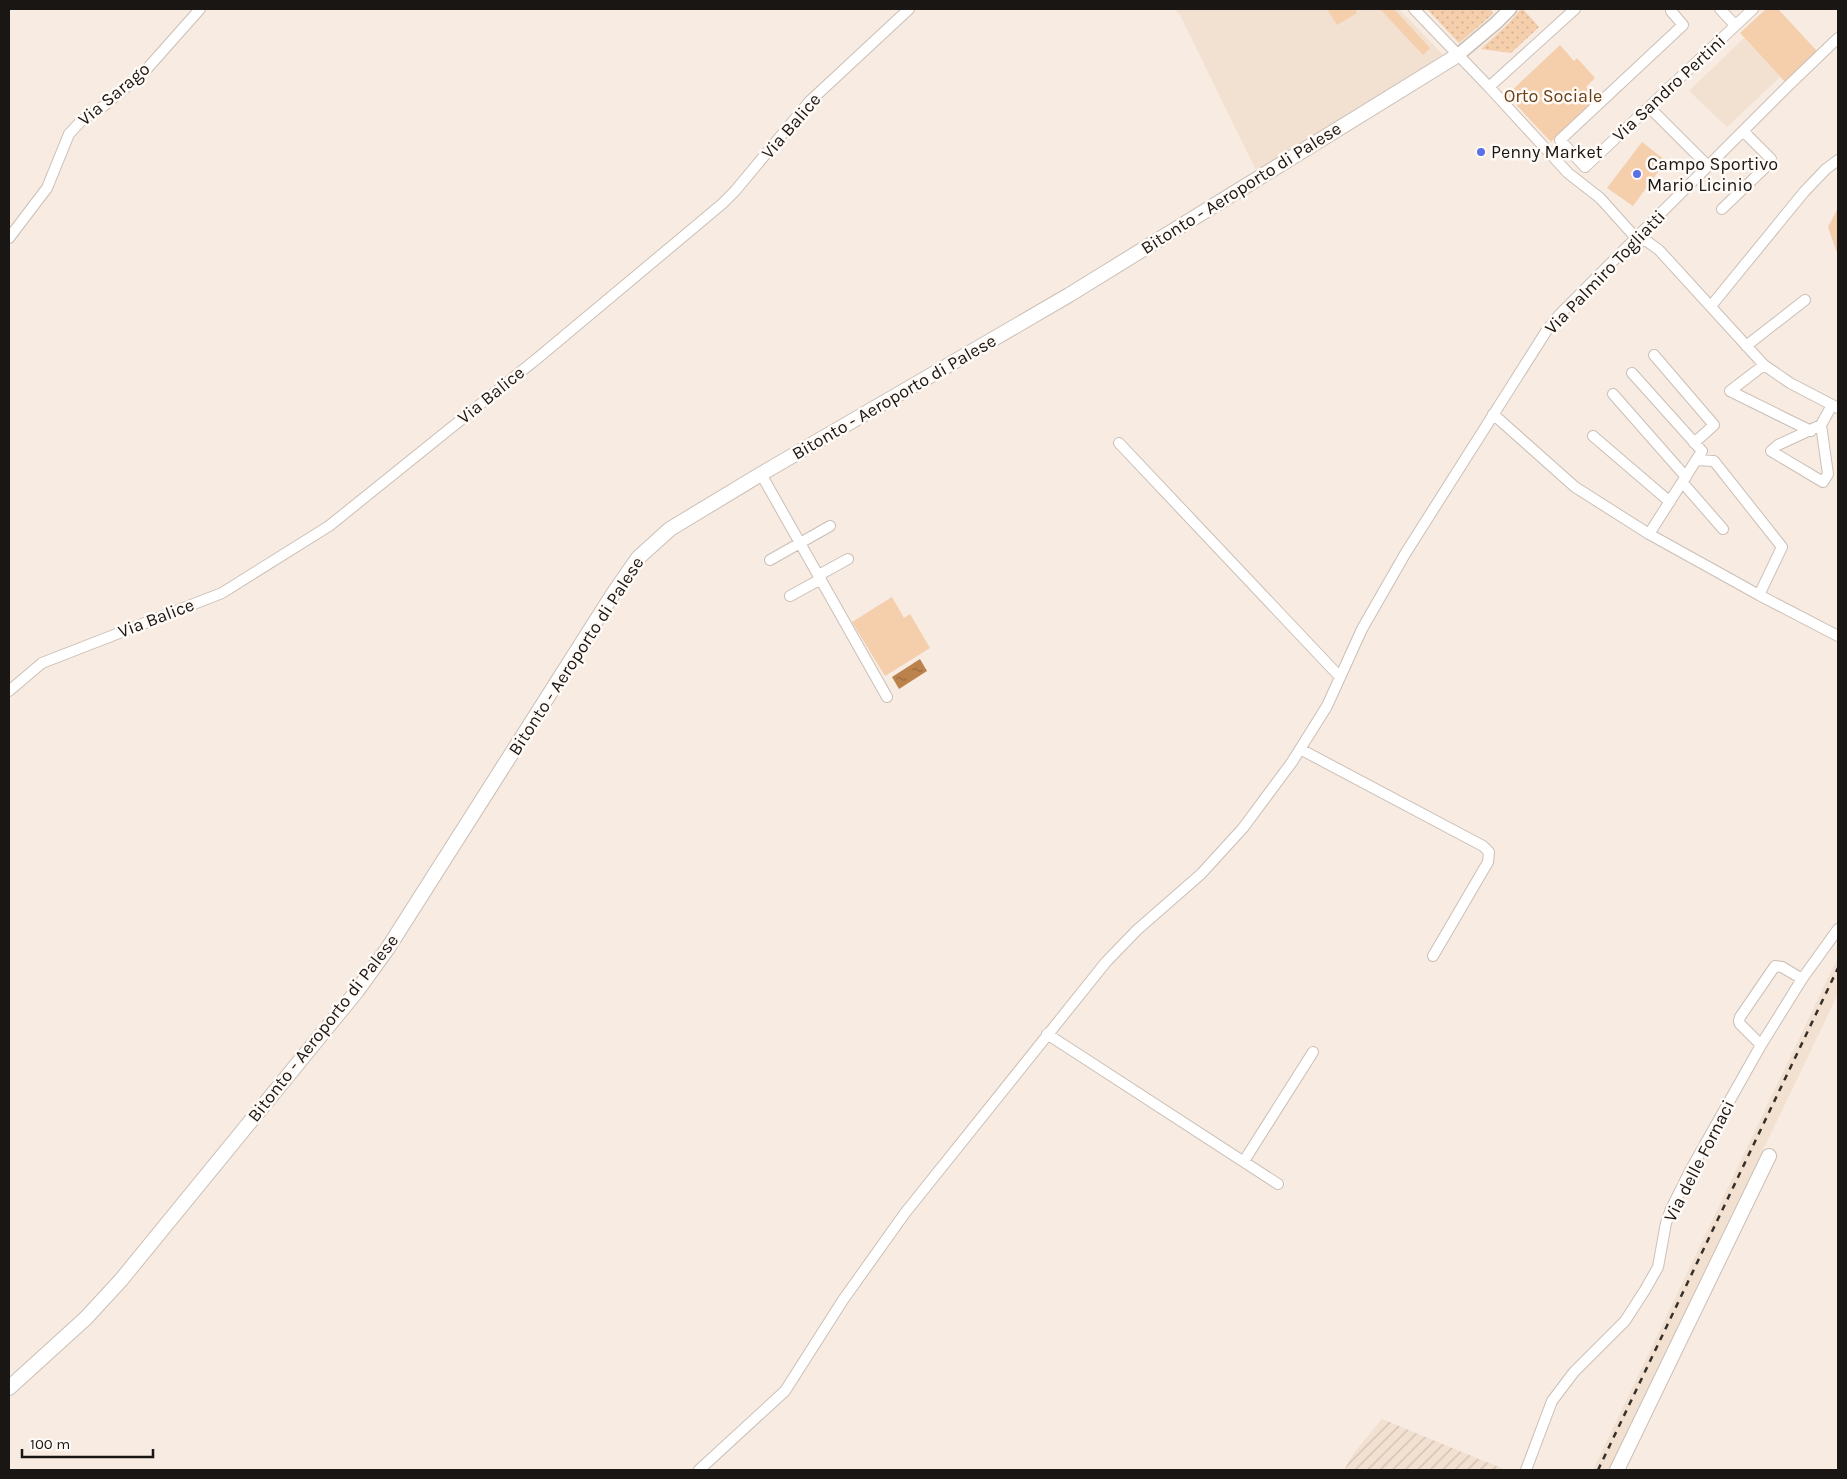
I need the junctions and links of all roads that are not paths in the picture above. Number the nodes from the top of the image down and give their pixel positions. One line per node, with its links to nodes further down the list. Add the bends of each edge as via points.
1 (200, 9): 18 (street, Via Sarago, via 145,70 68,134 47,188)
2 (909, 9): 49 (street, Via Balice, via 810,102 722,204 329,526 222,593 42,662)
3 (1414, 9): 11 (street)
4 (1510, 9): 11 (street)
5 (1575, 9): 12 (street)
6 (1720, 9): 9 (street)
7 (1753, 9): 9 (street, Via Sandro Pertini)
8 (1671, 11): 13 (street, Via Sandro Pertini, via 1683,25 1560,140 1586,167)
9 (1735, 25): 13 (street, Via Sandro Pertini)
10 (1838, 38): 14 (street, Via Palmiro Togliatti)
11 (1458, 55): 12 (street); 35 (main road, Bitonto - Aeroporto di Palese, via 1069,295)
12 (1489, 87): 19 (street, via 1568,173 1600,198)
13 (1649, 107): 16 (street)
14 (1743, 132): 16 (street, Via Palmiro Togliatti); 17 (street, via 1771,162)
15 (1838, 160): 21 (street, via 1804,192)
16 (1708, 166): 19 (street, Via Palmiro Togliatti)
17 (1722, 209)
18 (9, 238)
19 (1636, 238): 21 (street, via 1659,250); 28 (street, Via Palmiro Togliatti, via 1547,330)
20 (1805, 300): 22 (street)
21 (1711, 306): 22 (street)
22 (1746, 346): 24 (street)
23 (1654, 355): 33 (street, via 1714,426)
24 (1764, 365): 27 (street, via 1790,383); 30 (street, via 1730,391)
25 (1632, 373): 33 (street)
26 (1613, 394): 36 (street)
27 (1835, 406): 29 (street)
28 (1493, 414): 40 (street, via 1575,486); 48 (street, Via Palmiro Togliatti, via 1405,554 1362,629)
29 (1821, 425): 30 (street); 30 (street, via 1828,474 1824,482 1771,452 1778,445)
30 (1811, 431)
31 (1594, 436): 37 (street)
32 (1119, 443): 48 (street)
33 (1694, 443): 34 (street, via 1702,451)
34 (1696, 460): 36 (street); 45 (street, via 1714,461 1782,547)
35 (761, 474): 41 (street); 61 (main road, Bitonto - Aeroporto di Palese, via 670,529 638,558 388,948 357,991 121,1280 86,1318)
36 (1684, 479): 37 (street); 39 (street)
37 (1670, 502): 40 (street)
38 (830, 526): 41 (street)
39 (1723, 530)
40 (1649, 534): 45 (street)
41 (800, 543): 43 (street); 44 (street)
42 (848, 559): 44 (street)
43 (770, 560)
44 (820, 577): 46 (street); 50 (street)
45 (1759, 595): 47 (street)
46 (790, 596)
47 (1838, 636)
48 (1340, 677): 51 (street, Via Palmiro Togliatti, via 1327,706)
49 (9, 691)
50 (887, 696)
51 (1300, 749): 53 (street, via 1483,846 1488,852 1488,862); 55 (street, Via Palmiro Togliatti, via 1243,828 1201,874 1106,962)
52 (1838, 929): 54 (street, Via delle Fornaci)
53 (1433, 956)
54 (1802, 978): 56 (street, Via delle Fornaci); 56 (street, via 1775,966 1740,1017 1740,1024)
55 (1047, 1034): 59 (street); 62 (street, Via Palmiro Togliatti, via 905,1212 785,1391)
56 (1761, 1045): 63 (street, Via delle Fornaci, via 1671,1209 1658,1267 1625,1321 1574,1372 1552,1401)
57 (1314, 1052): 59 (street)
58 (1768, 1156): 64 (main road)
59 (1244, 1161): 60 (street)
60 (1278, 1184)
61 (9, 1388)
62 (699, 1470)
63 (1526, 1470)
64 (1617, 1470)

